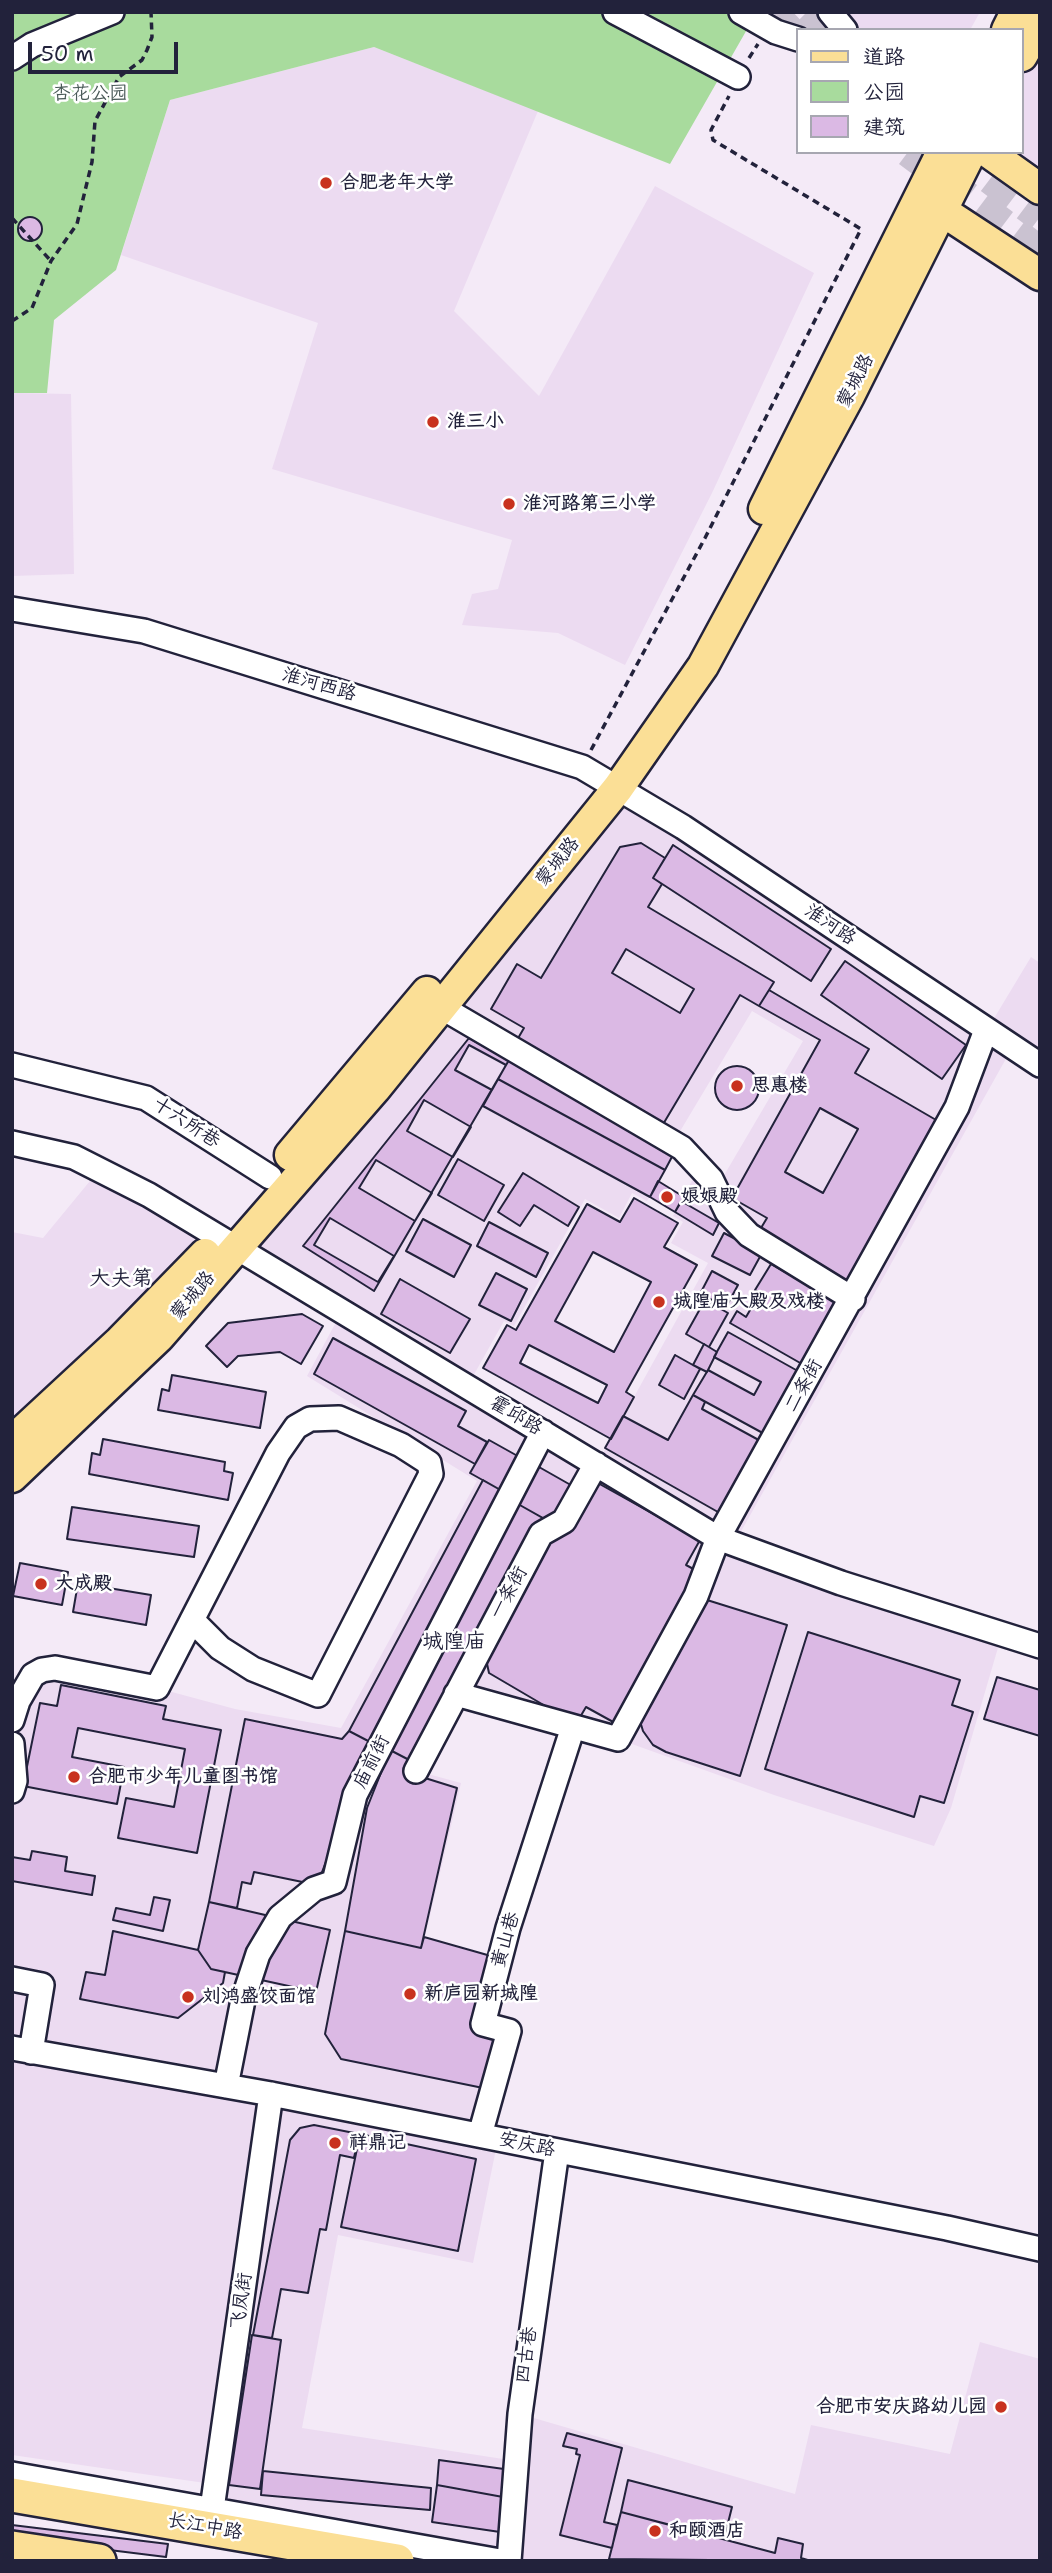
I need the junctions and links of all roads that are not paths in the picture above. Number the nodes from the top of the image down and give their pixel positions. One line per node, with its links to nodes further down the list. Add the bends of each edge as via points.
1 (112, 12): 10 (street)
2 (615, 12): 13 (street)
3 (741, 12): 9 (street)
4 (830, 12): 7 (street)
5 (1016, 12): 8 (main road)
6 (1040, 24): 11 (main road)
7 (843, 28)
8 (1008, 28)
9 (796, 38)
10 (22, 44): 12 (street)
11 (1024, 52)
12 (12, 58)
13 (738, 77)
14 (942, 154): 21 (main road, 蒙城路, via 665,697)
15 (970, 154): 18 (main road, 蒙城路)
16 (991, 154): 17 (main road)
17 (1040, 189)
18 (941, 210): 19 (main road); 21 (main road, 蒙城路, via 849,396 703,666)
19 (1040, 275)
20 (12, 610): 21 (street, 淮河西路, via 144,631)
21 (601, 778): 22 (main road, 蒙城路); 23 (street, 淮河路, via 683,827); 27 (main road, 蒙城路, via 546,851)
22 (441, 1007): 28 (main road, 蒙城路, via 374,1089); 29 (street, via 682,1148 711,1179 727,1212 749,1235)
23 (986, 1030): 25 (street, 淮河路); 29 (street, 二条街, via 957,1107)
24 (12, 1065): 27 (street, 十六所巷, via 146,1098)
25 (1040, 1065)
26 (12, 1143): 28 (street, 霍邱路, via 74,1157 149,1195)
27 (271, 1177): 28 (main road, 蒙城路)
28 (227, 1243): 30 (street, 霍邱路); 31 (main road, 蒙城路); 33 (main road, 蒙城路, via 159,1337)
29 (853, 1298): 34 (street, 二条街)
30 (543, 1432): 32 (street, 霍邱路); 45 (street, 庙前街, via 355,1795 334,1882 314,1889 280,1917 258,1954 243,2000)
31 (12, 1441)
32 (597, 1464): 34 (street, 霍邱路); 37 (street, 一条街, via 560,1526 541,1534)
33 (12, 1477)
34 (719, 1538): 36 (street, 霍邱路, via 841,1583); 39 (street, 二条街, via 696,1597 618,1739)
35 (192, 1619): 35 (street, via 296,1427 310,1419 339,1418 401,1445 429,1463 431,1474 318,1695 253,1669 220,1648); 38 (street, via 157,1688 55,1668 42,1670 33,1675 18,1700)
36 (1040, 1646)
37 (456, 1694): 39 (street); 41 (street, 一条街)
38 (12, 1720)
39 (573, 1727): 47 (street, 黄山巷, via 508,1928 483,2024 509,2031)
40 (12, 1744): 42 (street)
41 (416, 1771)
42 (12, 1791)
43 (12, 1979): 44 (street, via 42,1986)
44 (22, 2050): 45 (street, 安庆路)
45 (226, 2086): 46 (street, 安庆路)
46 (271, 2094): 47 (street, 安庆路); 52 (street, 飞凤街)
47 (480, 2135): 48 (street, 安庆路)
48 (557, 2151): 49 (street, 安庆路); 57 (street, 四古巷, via 520,2414)
49 (1040, 2249)
50 (12, 2474): 52 (street)
51 (12, 2495): 55 (highway, 长江中路)
52 (212, 2508): 56 (street)
53 (12, 2548): 54 (highway)
54 (99, 2561)
55 (397, 2561)
56 (500, 2561)
57 (509, 2561)

